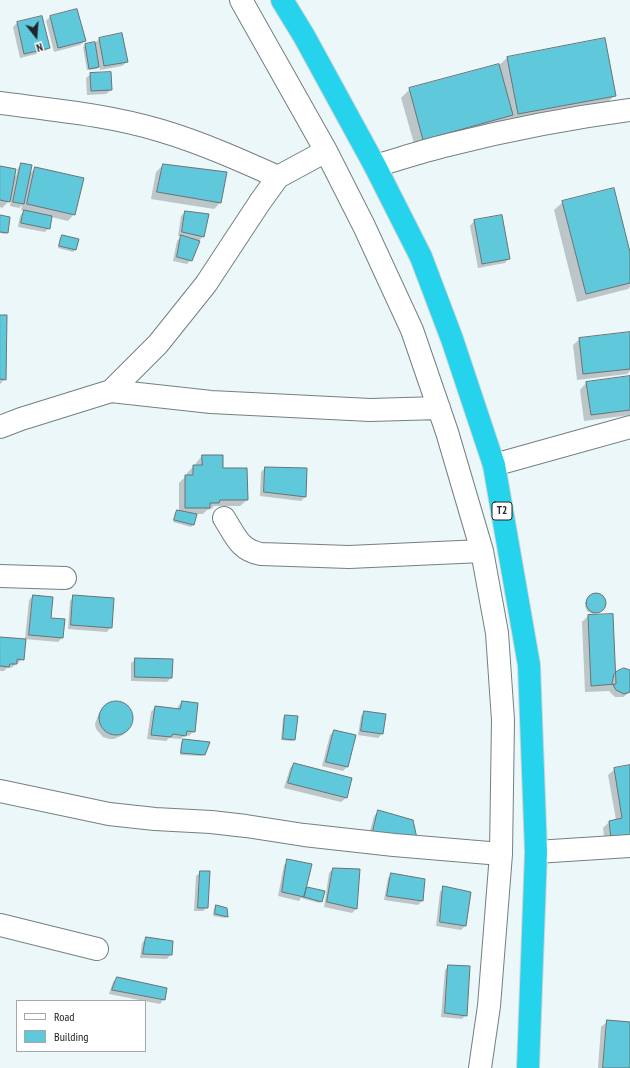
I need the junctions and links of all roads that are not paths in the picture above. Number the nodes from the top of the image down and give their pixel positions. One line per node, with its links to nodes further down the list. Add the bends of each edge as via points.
1 (242, 0): 5 (street)
2 (282, 0): 6 (highway, T2)
3 (0, 103): 7 (street, via 96,116 161,131 224,153)
4 (630, 110): 6 (street, via 446,145)
5 (326, 151): 7 (street); 9 (street, via 412,330)
6 (375, 166): 12 (highway, T2, via 421,257 452,339)
7 (278, 177): 8 (street, via 206,284 158,344)
8 (111, 391): 9 (street, via 211,402 370,410); 11 (street)
9 (439, 408): 14 (street)
10 (630, 427): 12 (street)
11 (0, 428)
12 (494, 465): 19 (highway, T2, via 529,665)
13 (224, 518): 14 (street, via 242,545 251,552 261,554 349,557)
14 (482, 551): 20 (street, via 497,633 503,720)
15 (0, 576): 16 (street)
16 (65, 578)
17 (0, 791): 20 (street, via 109,814 232,824 304,835)
18 (630, 846): 19 (street)
19 (536, 852): 24 (highway, T2)
20 (501, 854): 23 (street, via 489,1006)
21 (0, 925): 22 (street)
22 (96, 949)
23 (480, 1068)
24 (528, 1068)

